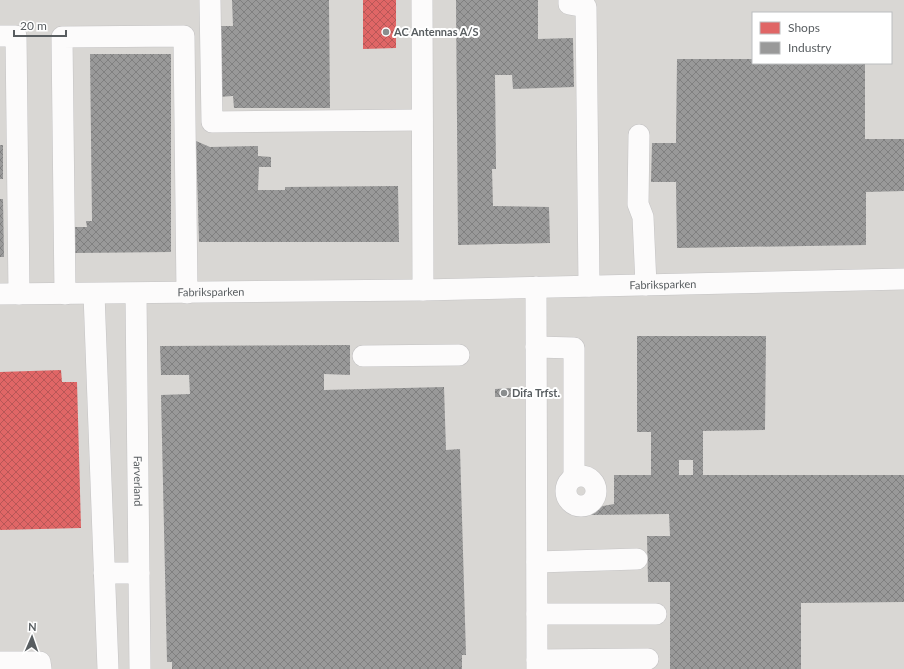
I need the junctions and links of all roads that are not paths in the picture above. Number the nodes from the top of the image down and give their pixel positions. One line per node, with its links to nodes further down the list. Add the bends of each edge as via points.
1 (210, 0): 5 (street, via 212,122)
2 (422, 0): 5 (street)
3 (569, 0): 11 (street, via 569,4 586,7)
4 (0, 36): 6 (street, via 16,36)
5 (422, 120): 13 (street)
6 (9, 128): 8 (street)
7 (639, 135): 10 (street, via 638,204 643,217)
8 (9, 190): 15 (street)
9 (904, 279): 10 (street, Fabriksparken)
10 (646, 285): 11 (street, Fabriksparken)
11 (589, 286): 12 (street, Fabriksparken)
12 (536, 287): 13 (street, Fabriksparken); 19 (street)
13 (423, 290): 14 (street, Fabriksparken)
14 (187, 293): 16 (street, via 184,36 62,37); 18 (street, Fabriksparken)
15 (10, 294): 16 (street, Fabriksparken)
16 (65, 294): 17 (street, Fabriksparken)
17 (94, 294): 18 (street, Fabriksparken); 25 (street)
18 (136, 294): 26 (street, Farverland)
19 (536, 347): 22 (street); 22 (street, via 574,348 571,480)
20 (459, 354): 21 (street)
21 (363, 356)
22 (536, 470): 24 (street)
23 (636, 559): 24 (street)
24 (536, 562): 27 (street)
25 (104, 573): 26 (street); 33 (street)
26 (139, 573): 34 (street, Farverland)
27 (537, 614): 28 (street); 31 (street)
28 (656, 614)
29 (648, 659): 31 (street)
30 (0, 662): 32 (street, via 40,662)
31 (537, 664)
32 (41, 669)
33 (108, 669)
34 (140, 669)

